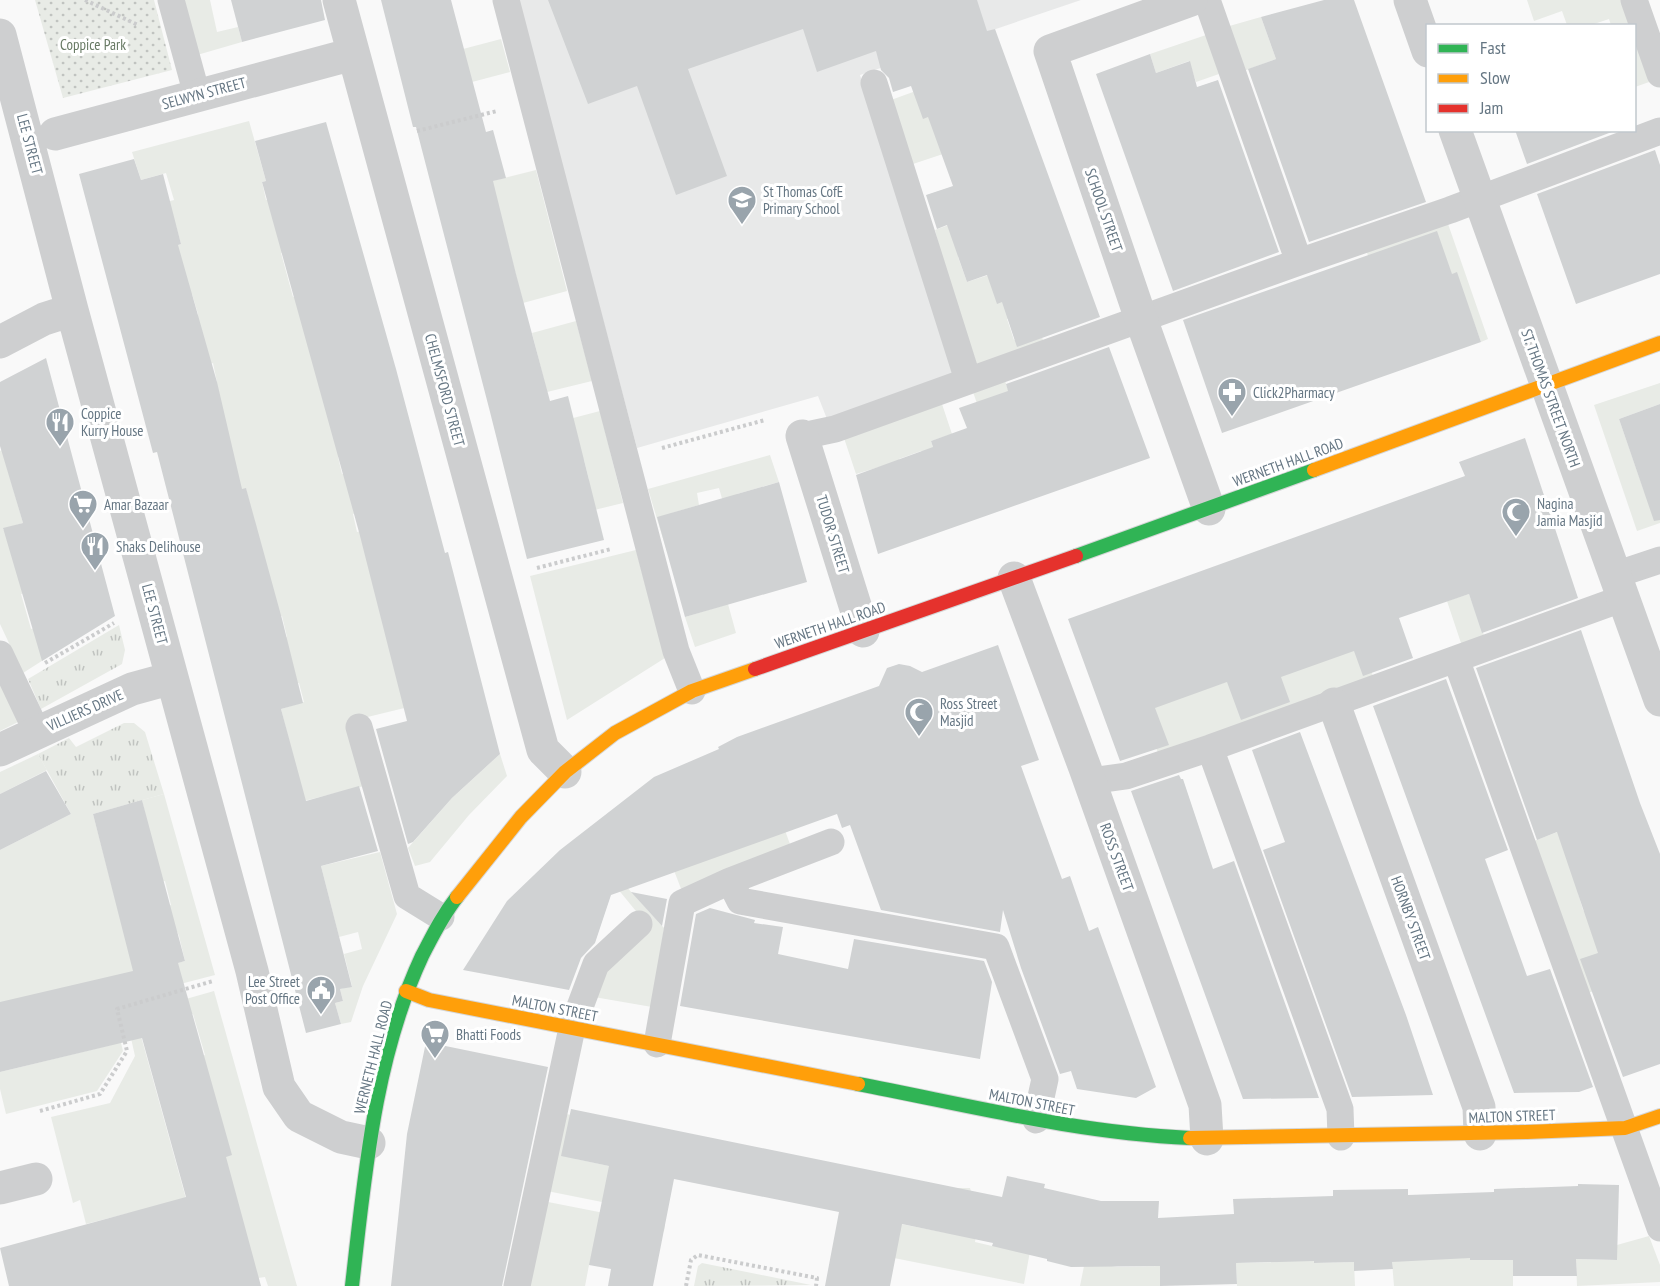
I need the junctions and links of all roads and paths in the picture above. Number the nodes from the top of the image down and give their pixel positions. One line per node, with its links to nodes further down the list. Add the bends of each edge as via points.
1 (85, 0): 9 (path, via 154,32)
2 (171, 0): 9 (lane)
3 (339, 0): 12 (street, CHELMSFORD STREET)
4 (506, 0): 16 (lane)
5 (1191, 0): 24 (street, SCHOOL STREET, via 1050,51)
6 (1207, 0): 22 (lane)
7 (1410, 0): 11 (street)
8 (1634, 0): 13 (lane)
9 (178, 26): 15 (lane)
10 (0, 35): 23 (street, LEE STREET)
11 (1426, 45)
12 (353, 54): 15 (street, SELWYN STREET); 51 (street, CHELMSFORD STREET, via 543,750)
13 (1660, 74)
14 (874, 83): 27 (lane)
15 (188, 97): 20 (street, SELWYN STREET)
16 (533, 102): 18 (path); 31 (lane)
17 (1660, 131): 21 (lane)
18 (415, 132)
19 (1456, 132): 21 (street, ST. THOMAS STREET NORTH)
20 (55, 134)
21 (1478, 198): 22 (lane); 28 (street, ST. THOMAS STREET NORTH)
22 (1299, 262): 24 (lane)
23 (72, 310): 25 (street, via 44,319); 42 (street, LEE STREET)
24 (1141, 319): 27 (lane); 32 (street, SCHOOL STREET)
25 (0, 342)
26 (1660, 343): 28 (street, WERNETH HALL ROAD)
27 (968, 381): 30 (lane, via 835,429)
28 (1545, 385): 32 (street, WERNETH HALL ROAD); 37 (street, ST. THOMAS STREET NORTH)
29 (768, 419): 31 (path)
30 (802, 436): 39 (street, TUDOR STREET)
31 (627, 458): 33 (lane)
32 (1209, 509): 36 (street, WERNETH HALL ROAD)
33 (646, 539): 35 (path); 44 (lane, via 676,651)
34 (1660, 560): 37 (lane)
35 (534, 568)
36 (1014, 578): 39 (street, WERNETH HALL ROAD); 52 (street, ROSS STREET)
37 (1619, 586): 41 (lane); 45 (street, ST. THOMAS STREET NORTH)
38 (122, 618): 43 (path)
39 (863, 631): 44 (street, WERNETH HALL ROAD)
40 (0, 654): 43 (lane)
41 (1456, 658): 46 (lane); 64 (lane)
42 (172, 678): 48 (street, VILLIERS DRIVE, via 132,689); 57 (street, LEE STREET)
43 (13, 682): 48 (lane)
44 (692, 691): 51 (street, WERNETH HALL ROAD, via 615,734)
45 (1660, 700)
46 (1334, 704): 49 (lane); 65 (street, HORNBY STREET, via 1477,1102)
47 (359, 727): 55 (lane, via 407,896)
48 (37, 732): 50 (street, VILLIERS DRIVE)
49 (1210, 748): 52 (lane, via 1126,776); 66 (lane, via 1340,1109)
50 (0, 750)
51 (565, 772): 55 (street, WERNETH HALL ROAD, via 521,817)
52 (1090, 781): 67 (street, ROSS STREET, via 1205,1105)
53 (831, 842): 54 (lane)
54 (730, 881): 60 (lane, via 682,903); 63 (lane, via 740,901 996,947 1045,1079)
55 (441, 917): 58 (street, WERNETH HALL ROAD)
56 (639, 924): 59 (lane, via 596,964)
57 (252, 970): 61 (path, via 117,1009 127,1051 100,1094); 68 (street, LEE STREET, via 279,1087 299,1116 341,1137)
58 (406, 991): 59 (street, MALTON STREET, via 429,1000); 68 (street, WERNETH HALL ROAD, via 388,1051)
59 (572, 1028): 60 (street, MALTON STREET); 73 (lane)
60 (657, 1044): 63 (street, MALTON STREET)
61 (39, 1111)
62 (1660, 1116): 64 (street, MALTON STREET)
63 (1036, 1120): 67 (street, MALTON STREET, via 1116,1133)
64 (1625, 1128): 65 (street, MALTON STREET); 71 (lane)
65 (1480, 1134): 66 (street, MALTON STREET)
66 (1341, 1137): 67 (street, MALTON STREET)
67 (1207, 1139)
68 (369, 1143): 72 (street, WERNETH HALL ROAD)
69 (36, 1179): 70 (street)
70 (0, 1188)
71 (1660, 1228)
72 (352, 1286)
73 (517, 1286)
74 (686, 1286): 75 (path, via 691,1260 698,1255 817,1278)
75 (816, 1286)

